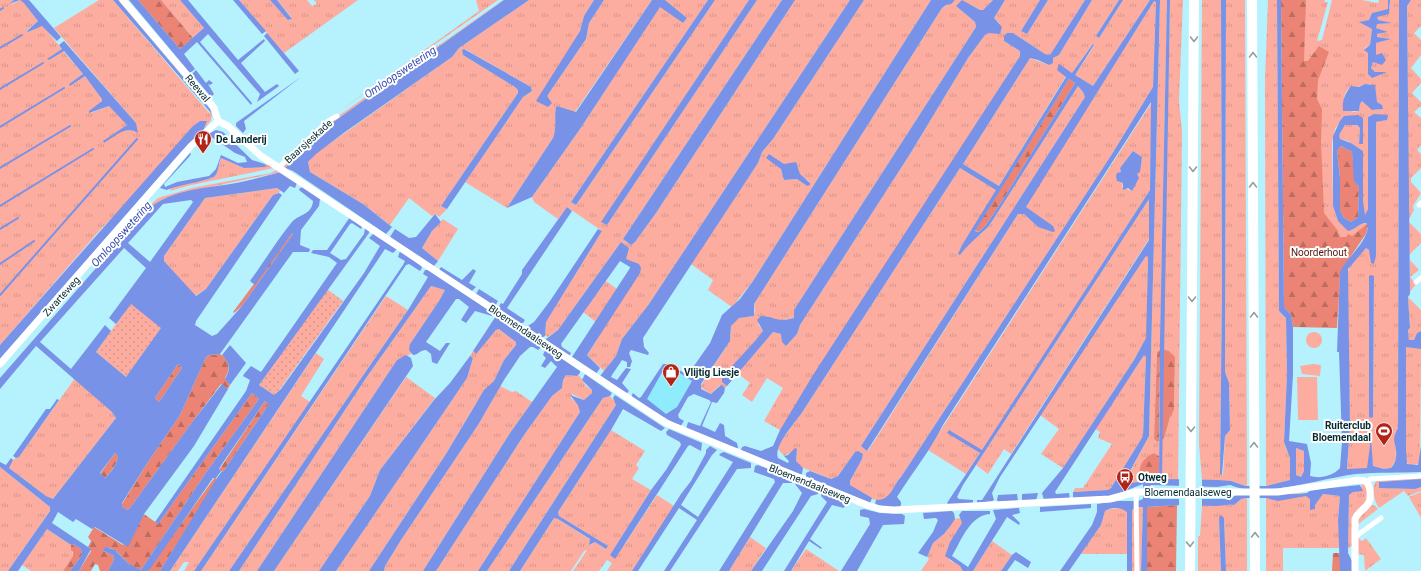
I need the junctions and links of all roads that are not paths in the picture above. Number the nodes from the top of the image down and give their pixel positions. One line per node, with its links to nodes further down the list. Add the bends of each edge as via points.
1 (123, 0): 5 (street, Reewal, via 209,101)
2 (1194, 0): 14 (highway, one-way to 14)
3 (1252, 0): 15 (highway, one-way to 3)
4 (337, 116): 6 (street, Baarsjeskade, via 328,121)
5 (218, 120): 6 (street, Reewal, via 261,156); 7 (street, Zwarteweg, via 191,146 138,212 21,345)
6 (284, 170): 10 (street, Bloemendaalseweg, via 666,423 867,505 894,510 956,508 1110,499)
7 (0, 364)
8 (1421, 476): 9 (street, Bloemendaalseweg, via 1370,479)
9 (1368, 483): 10 (street, Bloemendaalseweg, via 1359,480 1278,492); 12 (street, via 1370,501 1355,517)
10 (1142, 492): 13 (street)
11 (1381, 518): 12 (street)
12 (1355, 537): 16 (street)
13 (1137, 571)
14 (1190, 571)
15 (1254, 571)
16 (1355, 571)

